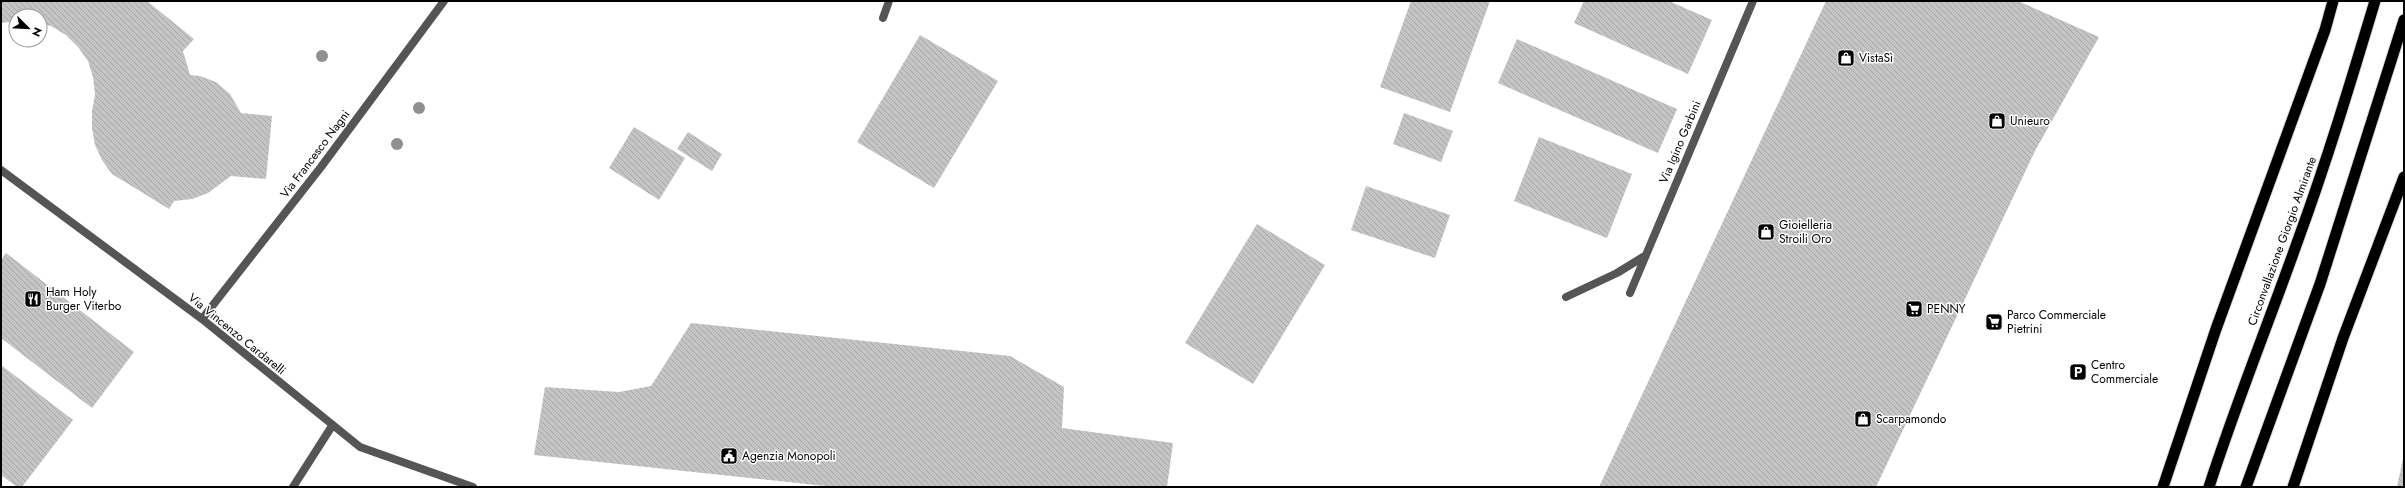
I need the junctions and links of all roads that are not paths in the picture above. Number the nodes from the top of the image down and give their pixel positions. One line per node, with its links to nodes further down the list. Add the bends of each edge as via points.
1 (444, 1): 13 (street, Via Francesco Nagni, via 321,167)
2 (888, 1): 6 (street)
3 (1753, 1): 10 (street, Via Igino Garbini)
4 (2333, 1): 17 (highway, via 2325,30 2216,329)
5 (2375, 1): 18 (highway, Circonvallazione Giorgio Almirante, via 2299,239 2233,414)
6 (883, 18)
7 (2404, 20): 19 (highway, via 2320,284)
8 (1, 170): 13 (street, Via Vincenzo Cardarelli)
9 (2404, 177): 20 (highway, via 2343,338)
10 (1643, 257): 11 (street, Via Igino Garbini); 12 (street)
11 (1630, 293)
12 (1566, 298)
13 (202, 320): 14 (street, Via Vincenzo Cardarelli)
14 (332, 426): 15 (street); 16 (street, Via Vincenzo Cardarelli, via 360,447)
15 (293, 487)
16 (473, 487)
17 (2163, 487)
18 (2210, 487)
19 (2246, 487)
20 (2293, 487)

